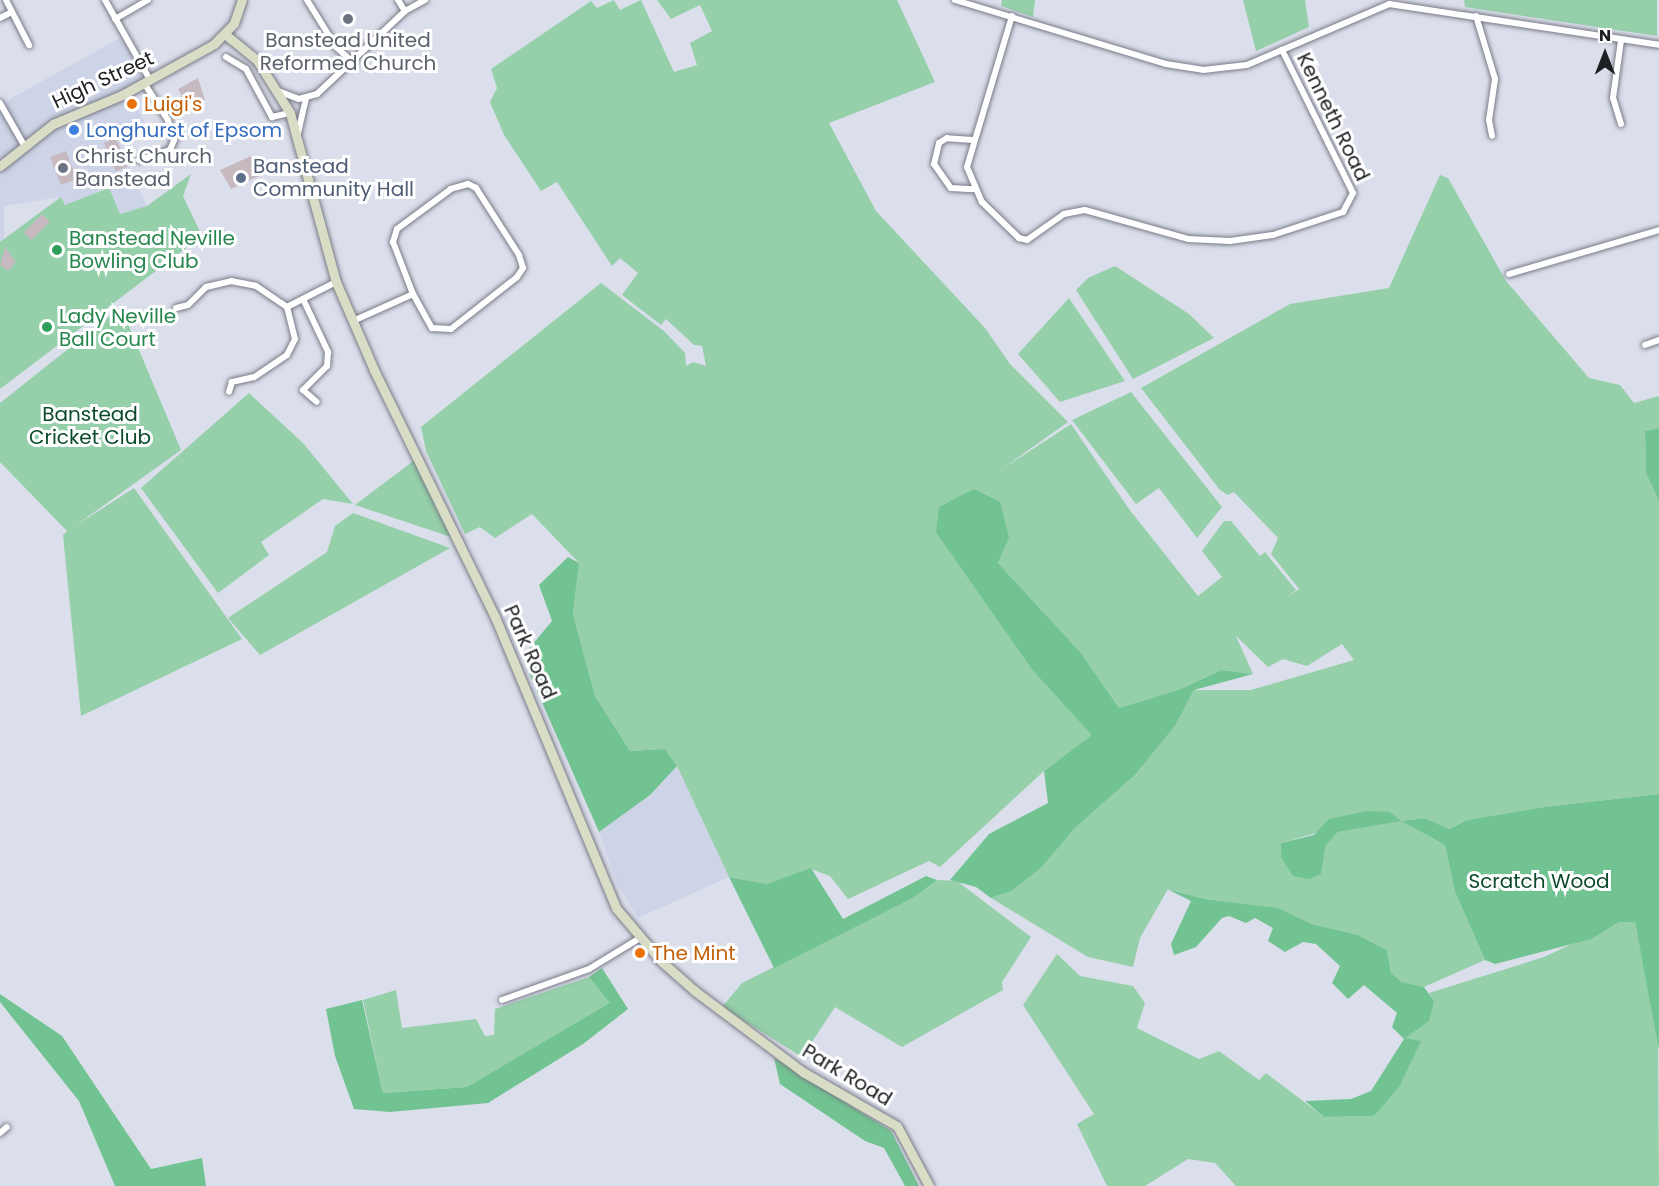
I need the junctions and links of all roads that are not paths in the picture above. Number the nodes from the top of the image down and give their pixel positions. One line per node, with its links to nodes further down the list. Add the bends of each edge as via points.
1 (6, 0): 10 (street)
2 (105, 0): 14 (street)
3 (148, 0): 14 (street)
4 (242, 0): 15 (street)
5 (307, 0): 22 (street, via 336,47)
6 (398, 0): 9 (street)
7 (425, 0): 9 (street)
8 (955, 0): 11 (street)
9 (405, 11): 22 (street)
10 (12, 12): 13 (street); 17 (street)
11 (1012, 16): 19 (street, via 1187,69 1233,68); 32 (street)
12 (1476, 16): 16 (street); 19 (street, via 1389,4); 31 (street, via 1496,79 1489,120)
13 (0, 18)
14 (116, 19): 24 (street)
15 (226, 35): 21 (street, Park Road); 24 (street, High Street)
16 (1621, 40): 18 (street); 29 (street, via 1613,98)
17 (29, 45)
18 (1659, 45)
19 (1282, 50): 36 (street, Kenneth Road, via 1353,198 1343,212 1314,224 1230,241 1188,238 1085,210 1064,213 1027,240 994,215)
20 (226, 57): 23 (street)
21 (256, 60): 23 (street); 25 (street, Park Road)
22 (354, 63): 26 (street, via 325,89)
23 (246, 69): 28 (street, via 272,117)
24 (147, 81): 33 (street, High Street, via 53,124); 34 (street, via 174,140 170,150)
25 (279, 91): 26 (street); 28 (street, Park Road)
26 (306, 99): 30 (street)
27 (0, 103): 33 (street)
28 (290, 113): 30 (street, Park Road)
29 (1621, 124)
30 (297, 135): 39 (street, Park Road)
31 (1492, 136)
32 (973, 140): 36 (street, via 968,167); 36 (street, via 947,138 939,143 934,164 951,188)
33 (24, 145): 35 (street, High Street)
34 (139, 160)
35 (0, 166)
36 (974, 189)
37 (1659, 230): 38 (street)
38 (1509, 274)
39 (336, 282): 41 (street); 44 (street, Park Road)
40 (413, 294): 40 (street, via 428,324 444,330 462,321 523,268 476,188 468,184 451,189 397,229 393,242); 44 (street)
41 (303, 299): 42 (street); 48 (street, via 328,352 327,366 303,390)
42 (287, 307): 43 (street, via 256,286 231,281 206,287 188,305); 47 (street, via 295,339 287,355 254,377 232,382)
43 (176, 308)
44 (353, 321): 49 (street, Park Road, via 495,617 616,908)
45 (1659, 340): 46 (street)
46 (1645, 345)
47 (229, 392)
48 (317, 402)
49 (640, 938): 50 (street, via 589,969); 53 (street, Park Road, via 695,991 802,1072 897,1126)
50 (502, 1000)
51 (7, 1127): 52 (street)
52 (0, 1133)
53 (929, 1186)

